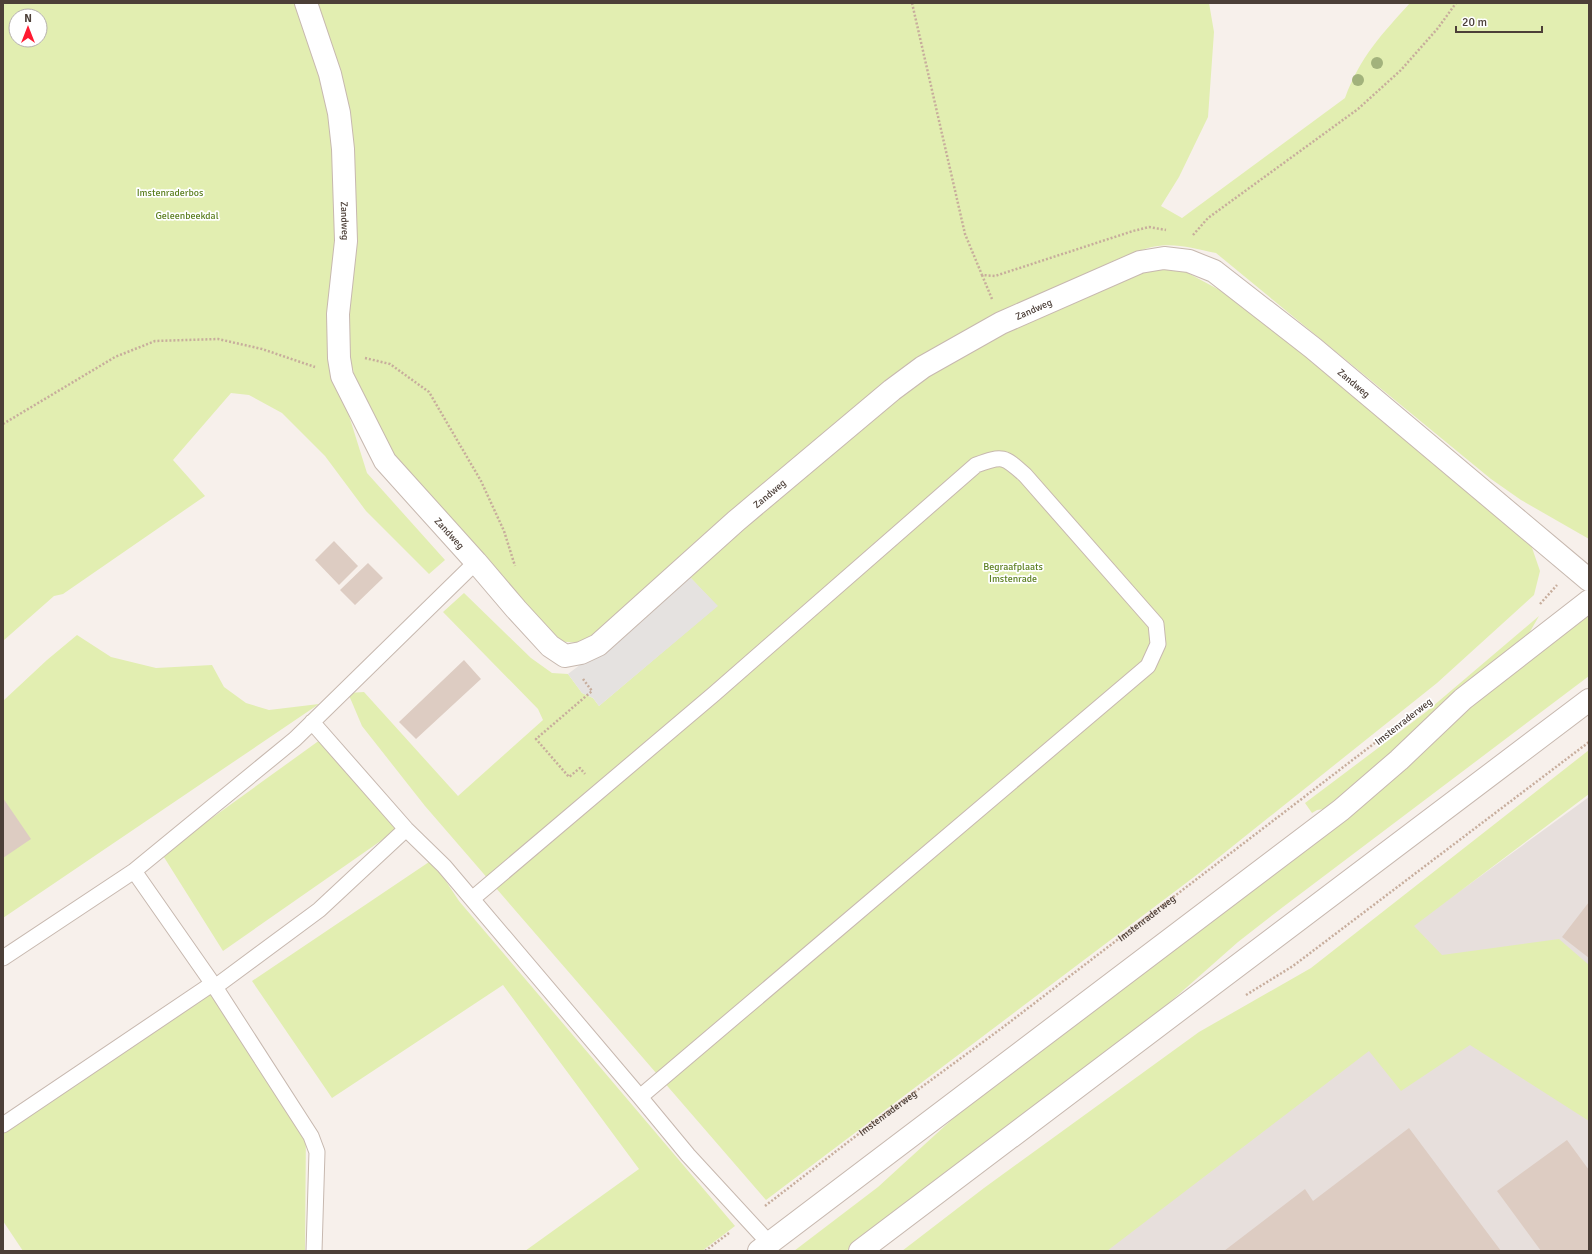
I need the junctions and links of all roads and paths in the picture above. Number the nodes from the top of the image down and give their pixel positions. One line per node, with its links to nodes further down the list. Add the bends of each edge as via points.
1 (306, 3): 5 (street, Zandweg, via 330,74 339,113 343,149 346,241 338,314)
2 (912, 3): 4 (path, via 965,234 982,275 995,276 1149,227 1161,228 1177,235 1185,243)
3 (1456, 3): 4 (path, via 1401,70 1358,109 1208,218 1194,234)
4 (1189, 261): 10 (street, Zandweg, via 1214,272 1313,348); 13 (street, Zandweg, via 1164,258 1140,262 1001,323 923,367 736,521 598,645 581,653)
5 (339, 351): 6 (street, Zandweg); 9 (path, via 390,364 429,392 481,481 504,531)
6 (342, 376): 7 (path, via 262,349 218,339 155,341 115,357); 8 (street, Zandweg, via 385,461)
7 (3, 424)
8 (476, 562): 13 (street, Zandweg, via 550,646); 15 (lane)
9 (515, 568)
10 (1581, 574): 12 (path)
11 (1589, 601): 26 (street, via 1463,699 1399,760 1341,810)
12 (1536, 608)
13 (566, 656): 17 (path, via 592,691 536,739 568,777 580,768)
14 (1589, 700): 29 (street)
15 (312, 722): 18 (lane); 19 (lane, via 295,739)
16 (1382, 738): 25 (path, Imstenraderweg)
17 (599, 791): 20 (lane); 23 (lane, via 976,465 994,458 1008,460 1025,475 1156,624 1158,644 1148,666)
18 (406, 829): 20 (lane, via 444,866); 22 (lane, via 319,910)
19 (134, 871): 21 (lane); 22 (lane)
20 (472, 899): 23 (lane)
21 (3, 958)
22 (214, 986): 24 (lane); 27 (lane, via 311,1136 317,1152)
23 (640, 1097): 25 (lane)
24 (3, 1125)
25 (747, 1220): 26 (lane); 28 (path, Imstenraderweg)
26 (764, 1247)
27 (314, 1251)
28 (705, 1251)
29 (860, 1251)

